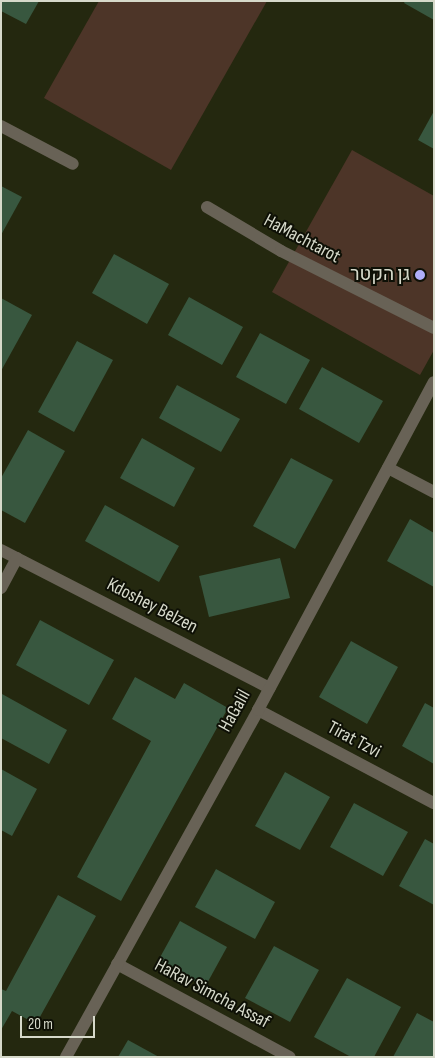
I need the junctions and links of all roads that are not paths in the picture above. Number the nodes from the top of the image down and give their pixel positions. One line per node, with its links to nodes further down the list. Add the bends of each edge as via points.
1 (1, 126): 2 (street)
2 (73, 164)
3 (206, 207): 4 (street, HaMachtarot, via 281,250)
4 (434, 328)
5 (434, 382): 6 (street, HaGalil)
6 (388, 468): 7 (street); 11 (street, HaGalil)
7 (434, 492)
8 (1, 550): 9 (street, Kdoshey Belzen)
9 (17, 558): 10 (street); 11 (street, Kdoshey Belzen)
10 (1, 588)
11 (270, 688): 12 (street, HaGalil)
12 (258, 710): 13 (street, Tirat Tzvi); 14 (street, HaGalil)
13 (434, 803)
14 (117, 964): 15 (street, HaGalil); 16 (street, HaRav Simcha Assaf)
15 (66, 1057)
16 (290, 1057)

